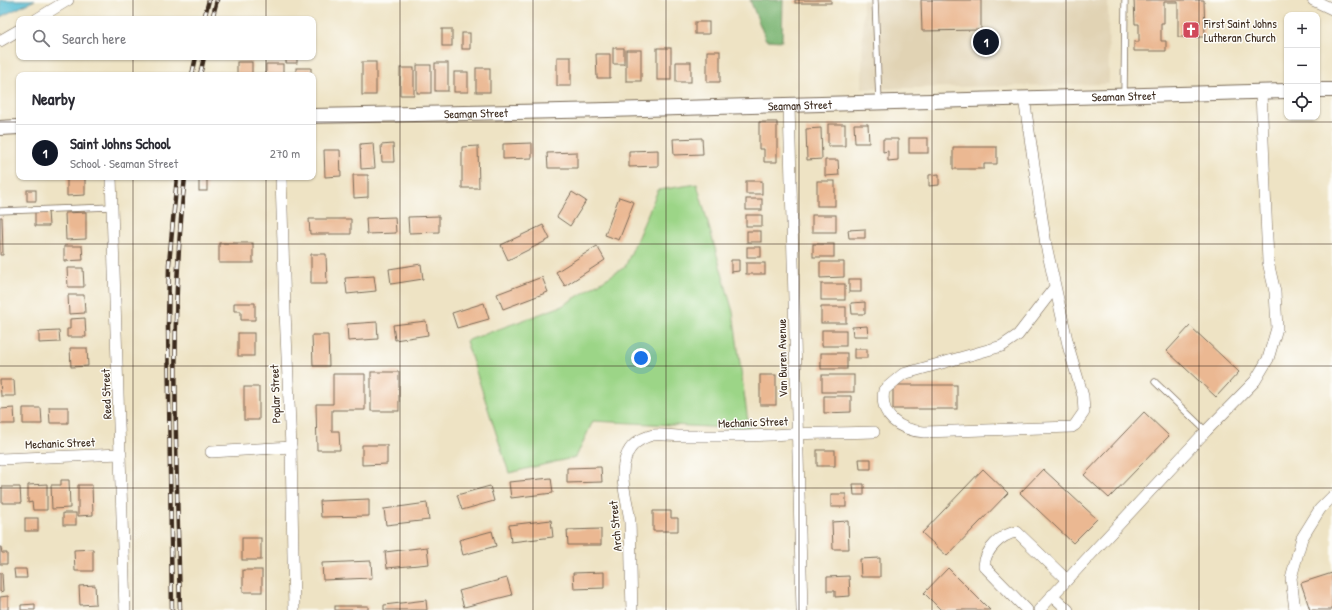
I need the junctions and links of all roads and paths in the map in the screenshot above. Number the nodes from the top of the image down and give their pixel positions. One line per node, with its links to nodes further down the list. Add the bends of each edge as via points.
1 (68, 0): 6 (street)
2 (875, 0): 15 (lane)
3 (1125, 0): 13 (lane)
4 (1313, 0): 5 (street)
5 (1332, 9)
6 (42, 16)
7 (16, 32): 8 (street)
8 (0, 41)
9 (1320, 90): 10 (street)
10 (1332, 90)
11 (1284, 91): 12 (street, Seaman Street)
12 (1260, 92): 13 (street, Seaman Street); 26 (street, via 1268,262 1275,292 1277,328 1268,359 1255,381)
13 (1124, 95): 14 (street, Seaman Street)
14 (1024, 98): 15 (street, Seaman Street); 24 (street, via 1046,245)
15 (878, 103): 16 (street, Seaman Street)
16 (789, 105): 17 (street, Seaman Street); 28 (street, Van Buren Avenue)
17 (316, 116)
18 (16, 127): 19 (street)
19 (0, 128)
20 (111, 180): 22 (street, Reed Street)
21 (281, 180): 30 (street, Poplar Street)
22 (112, 207): 23 (lane); 32 (street, Reed Street)
23 (0, 211)
24 (1055, 287): 24 (street, via 1083,396 1084,412 1075,425 915,431 896,423 885,410 884,390 903,374 1002,346 1018,335)
25 (1155, 382): 26 (lane)
26 (1206, 431): 35 (street)
27 (874, 432): 28 (street, Mechanic Street)
28 (797, 434): 29 (street, Mechanic Street, via 663,435 643,438); 40 (street, Van Buren Avenue)
29 (635, 443): 39 (street, Arch Street, via 623,464 630,523)
30 (291, 447): 31 (street); 38 (street, Poplar Street)
31 (211, 452)
32 (121, 454): 33 (street, Mechanic Street); 37 (street, Reed Street)
33 (0, 458)
34 (1332, 497): 44 (street, via 1320,509 1302,538 1291,578)
35 (1067, 580): 36 (street); 41 (street, via 1018,532 1011,533 992,546 984,566)
36 (1052, 596): 42 (street); 43 (street)
37 (125, 610)
38 (294, 610)
39 (632, 610)
40 (802, 610)
41 (1028, 610)
42 (1039, 610)
43 (1068, 610)
44 (1295, 610)

